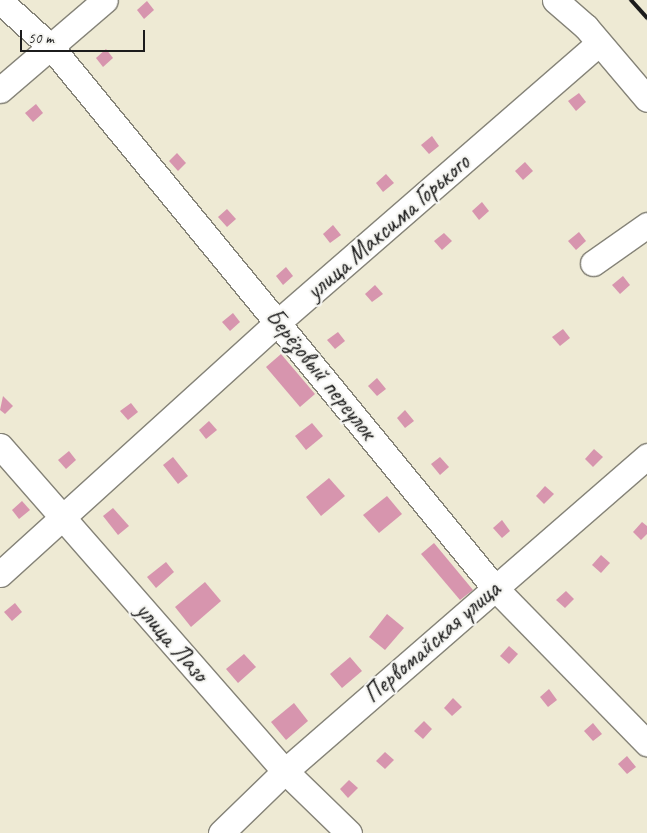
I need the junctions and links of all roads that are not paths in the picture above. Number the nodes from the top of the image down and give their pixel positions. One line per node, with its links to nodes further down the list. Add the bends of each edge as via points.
1 (105, 0): 5 (street)
2 (555, 0): 4 (street)
3 (0, 1): 5 (street, Берёзовый переулок)
4 (599, 42): 7 (street); 10 (street, улица Максима Горького)
5 (52, 48): 6 (street); 10 (street, Берёзовый переулок)
6 (0, 90)
7 (647, 99)
8 (647, 225): 9 (street)
9 (593, 264)
10 (278, 322): 13 (street, улица Максима Горького); 15 (street, Берёзовый переулок)
11 (0, 446): 13 (street, улица Лазо)
12 (647, 456): 15 (street, Первомайская улица)
13 (63, 518): 14 (street, улица Максима Горького); 17 (street, улица Лазо)
14 (0, 574)
15 (494, 587): 16 (street, Берёзовый переулок); 17 (street, Первомайская улица)
16 (647, 743)
17 (286, 770): 18 (street, Первомайская улица); 19 (street, улица Лазо)
18 (221, 833)
19 (349, 833)

